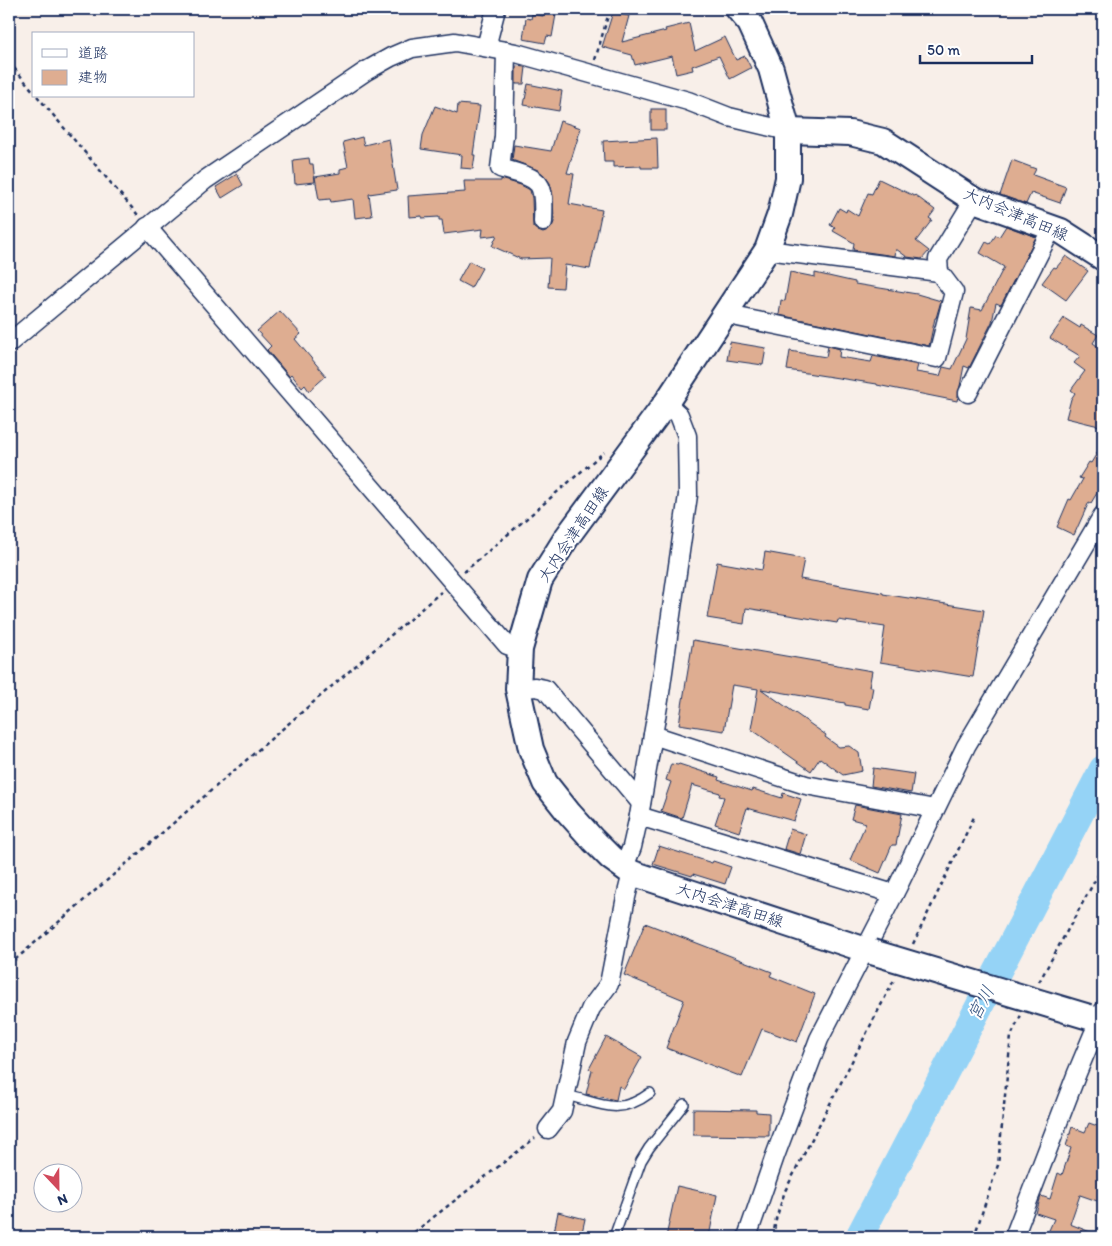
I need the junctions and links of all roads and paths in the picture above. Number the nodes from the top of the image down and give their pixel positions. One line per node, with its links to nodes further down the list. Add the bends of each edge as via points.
1 (496, 9): 4 (street)
2 (610, 9): 7 (path)
3 (738, 9): 10 (main road, 大内会津高田線, via 750,23 771,69)
4 (486, 47): 5 (street); 13 (street, via 455,42 412,48 391,57 205,180)
5 (506, 51): 7 (street); 12 (street, via 500,168 530,176 538,183 544,197)
6 (9, 62): 8 (path)
7 (591, 74): 10 (street, via 688,101 728,117)
8 (32, 90)
9 (39, 98): 13 (path)
10 (788, 131): 11 (main road, 大内会津高田線, via 850,133 883,141); 15 (main road, 大内会津高田線, via 788,178 780,214)
11 (974, 200): 14 (main road, 大内会津高田線); 17 (street, via 938,259)
12 (543, 222)
13 (148, 227): 19 (street); 24 (street)
14 (1052, 228): 16 (main road, 大内会津高田線); 20 (street)
15 (766, 250): 17 (street); 18 (main road, 大内会津高田線)
16 (1103, 258)
17 (939, 272): 18 (street, via 954,292 936,358)
18 (724, 314): 21 (main road, 大内会津高田線)
19 (9, 343)
20 (968, 393)
21 (666, 403): 25 (main road, 大内会津高田線, via 567,537 540,580); 27 (street, via 679,414 687,436 688,494)
22 (608, 449): 24 (path)
23 (1103, 515): 29 (street, via 966,746)
24 (453, 582): 25 (street, via 507,645); 36 (path)
25 (520, 650): 26 (main road, 大内会津高田線)
26 (518, 689): 28 (street, via 545,689); 32 (main road, 大内会津高田線, via 531,749 545,782 593,840)
27 (653, 735): 28 (street); 29 (street, via 806,785)
28 (640, 809): 32 (street); 33 (street)
29 (935, 809): 33 (street)
30 (975, 815): 35 (path)
31 (1103, 866): 38 (path)
32 (628, 870): 34 (main road, 大内会津高田線); 42 (street, via 609,984 591,1008 577,1042)
33 (894, 894): 34 (street)
34 (869, 951): 40 (main road, 大内会津高田線, bridge); 47 (street, via 819,1039)
35 (909, 951)
36 (9, 965)
37 (895, 978): 48 (path, via 785,1191)
38 (1037, 986)
39 (1023, 1012): 49 (path, via 1012,1036 998,1164)
40 (1099, 1017): 50 (street)
41 (650, 1093): 42 (lane, via 638,1102 620,1107)
42 (566, 1095): 44 (street, via 562,1111)
43 (684, 1104): 46 (lane, via 641,1161)
44 (548, 1128): 45 (path)
45 (408, 1237)
46 (614, 1237)
47 (747, 1237)
48 (772, 1237)
49 (974, 1237)
50 (1014, 1237)

